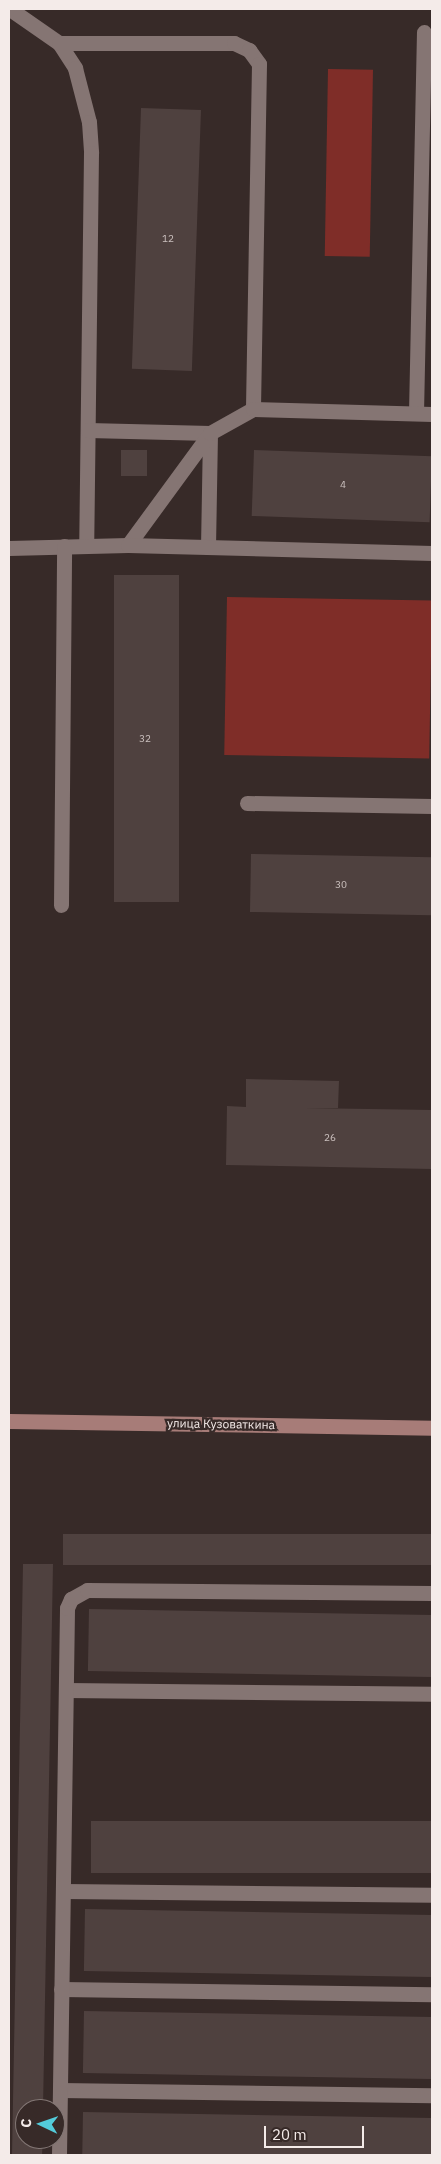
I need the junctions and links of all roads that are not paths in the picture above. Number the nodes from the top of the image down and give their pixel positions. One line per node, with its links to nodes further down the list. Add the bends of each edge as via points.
1 (10, 9): 3 (lane)
2 (424, 32): 5 (lane)
3 (59, 43): 4 (lane, via 234,43 249,50 259,64); 7 (lane, via 75,68 84,96 92,153)
4 (253, 409): 5 (lane); 8 (lane)
5 (416, 413): 6 (lane)
6 (432, 414)
7 (88, 430): 8 (lane); 11 (lane)
8 (210, 433): 9 (lane); 12 (lane)
9 (128, 545): 11 (lane); 12 (lane)
10 (64, 546): 11 (lane); 13 (lane); 17 (lane)
11 (86, 546)
12 (208, 547): 14 (lane)
13 (9, 548)
14 (432, 553)
15 (247, 802): 16 (lane)
16 (432, 806)
17 (61, 905)
18 (9, 1421): 19 (main road, улица Кузоваткина)
19 (432, 1428)
20 (432, 1593): 21 (lane, via 87,1590 71,1599 67,1608)
21 (66, 1690): 22 (lane); 23 (lane)
22 (432, 1694)
23 (63, 1892): 24 (lane); 25 (lane)
24 (432, 1895)
25 (62, 1990): 26 (lane); 27 (lane)
26 (432, 1994)
27 (60, 2090): 28 (lane); 29 (lane)
28 (432, 2095)
29 (59, 2155)

